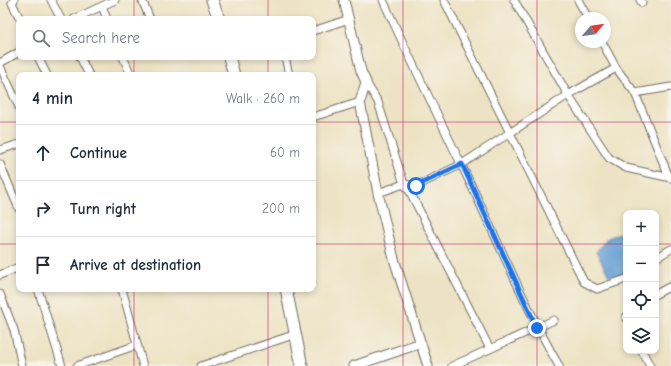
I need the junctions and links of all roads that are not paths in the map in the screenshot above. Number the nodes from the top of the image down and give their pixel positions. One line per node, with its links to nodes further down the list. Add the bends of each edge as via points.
1 (14, 0): 13 (street, via 12,2)
2 (52, 0): 14 (street)
3 (115, 0): 11 (street)
4 (142, 0): 17 (street)
5 (212, 0): 18 (highway)
6 (344, 0): 19 (main road)
7 (383, 0): 46 (street, via 411,64)
8 (444, 0): 42 (street)
9 (514, 0): 38 (street)
10 (578, 0): 12 (street)
11 (102, 6): 15 (street); 16 (street)
12 (585, 12)
13 (19, 16)
14 (60, 16)
15 (80, 16)
16 (107, 16)
17 (149, 16)
18 (218, 16)
19 (349, 19): 20 (street); 35 (main road)
20 (316, 31)
21 (605, 48): 29 (street)
22 (16, 54): 28 (street)
23 (40, 60): 30 (street)
24 (82, 60): 31 (street)
25 (124, 60): 32 (street)
26 (230, 60): 33 (highway)
27 (286, 60): 34 (street)
28 (0, 65): 39 (street)
29 (616, 68): 37 (street); 38 (street)
30 (46, 72)
31 (88, 72)
32 (130, 72)
33 (233, 72)
34 (288, 72)
35 (366, 82): 40 (main road); 48 (street, via 378,102)
36 (671, 87): 37 (street)
37 (635, 93): 47 (street)
38 (568, 95): 42 (street); 47 (street, via 609,158 626,168)
39 (16, 100)
40 (360, 102): 41 (street); 49 (main road)
41 (316, 116)
42 (511, 132): 46 (street); 55 (street, via 584,282 597,289)
43 (16, 145): 44 (street)
44 (0, 150)
45 (0, 164): 50 (street)
46 (462, 164): 48 (street, via 416,186); 63 (street)
47 (670, 178)
48 (404, 184): 49 (street); 67 (street)
49 (378, 193): 65 (main road, via 394,259)
50 (16, 202)
51 (671, 249): 52 (street)
52 (659, 256)
53 (16, 268): 54 (street)
54 (0, 275)
55 (623, 280)
56 (671, 286): 60 (street)
57 (39, 292): 71 (street)
58 (123, 292): 66 (street)
59 (287, 292): 64 (highway)
60 (659, 292)
61 (0, 294): 70 (street, via 14,330)
62 (554, 320): 63 (street)
63 (537, 328): 67 (street); 78 (street)
64 (296, 334): 74 (street); 75 (highway)
65 (421, 343): 69 (main road); 76 (main road)
66 (137, 345): 72 (street); 73 (street)
67 (490, 349): 77 (street)
68 (644, 354): 79 (street)
69 (359, 365)
70 (22, 366)
71 (62, 366)
72 (77, 366)
73 (143, 366)
74 (201, 366)
75 (302, 366)
76 (428, 366)
77 (452, 366)
78 (559, 366)
79 (650, 366)

